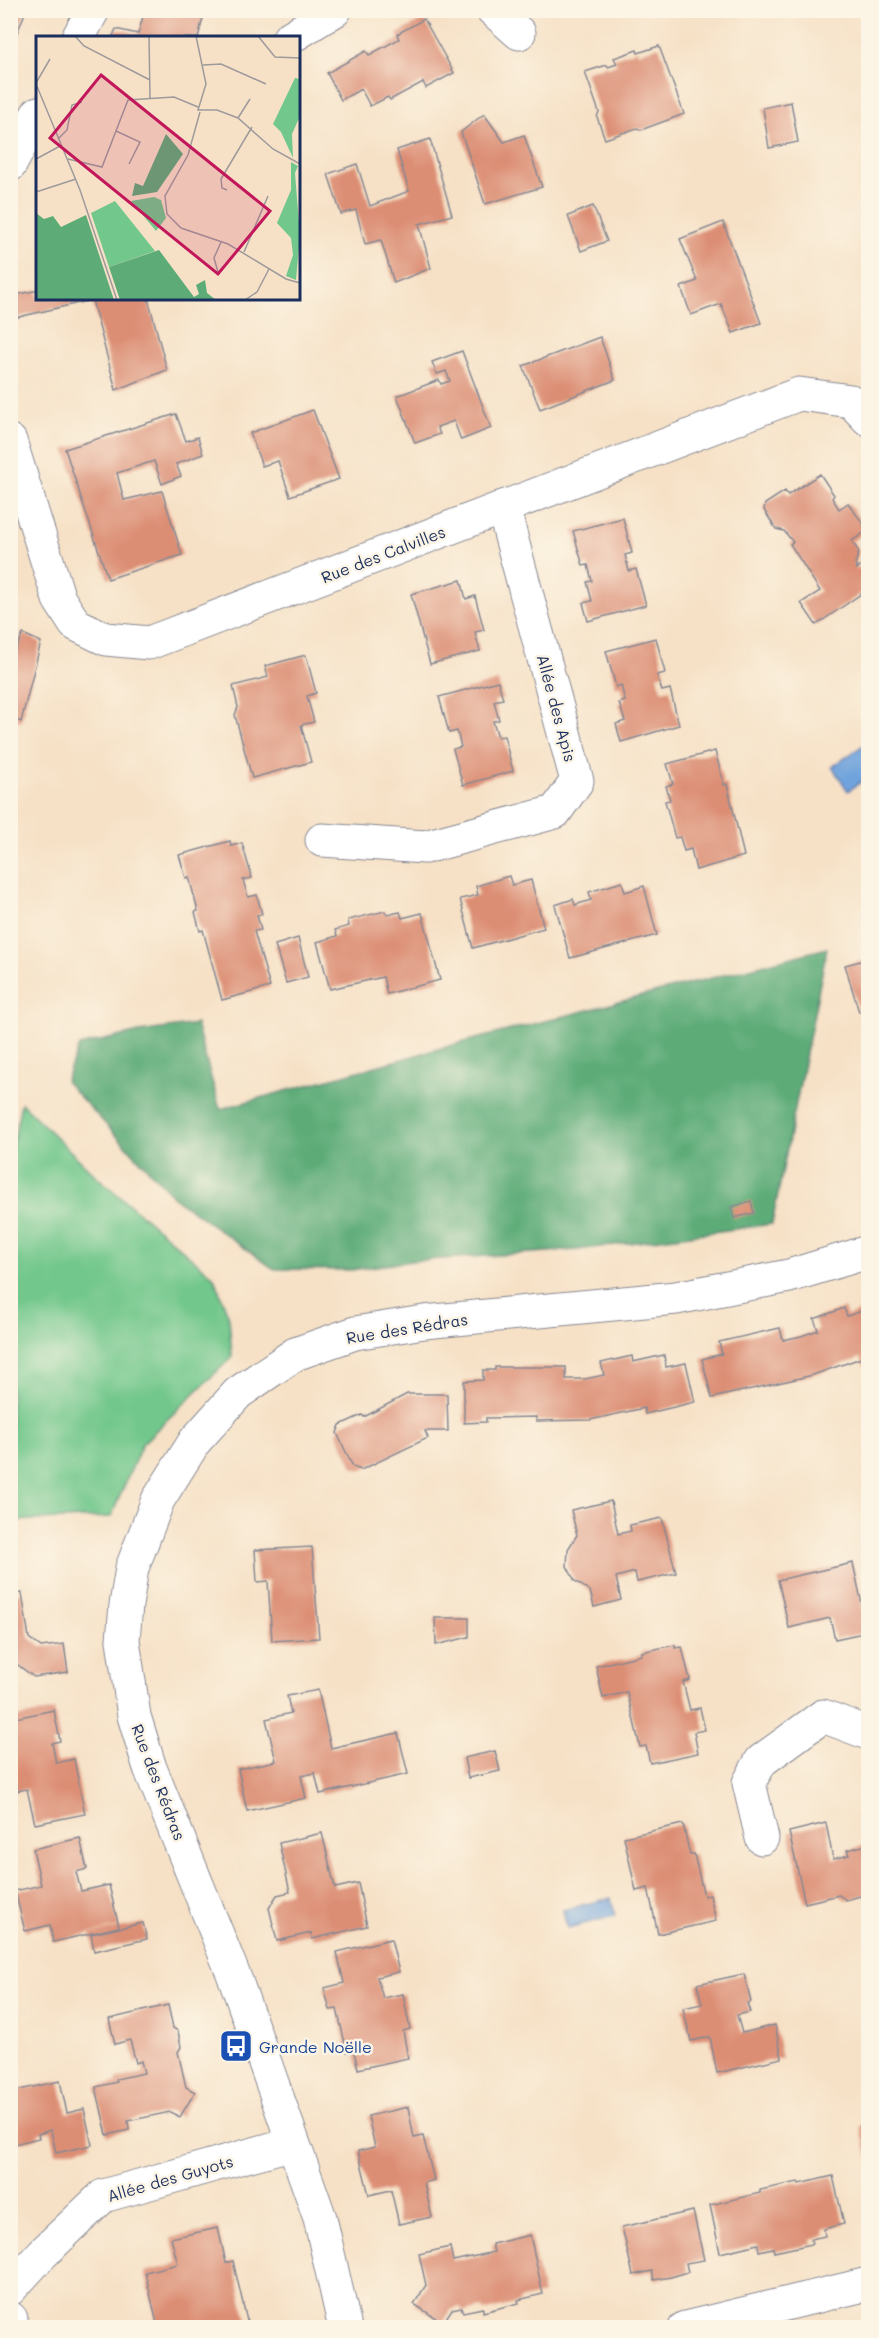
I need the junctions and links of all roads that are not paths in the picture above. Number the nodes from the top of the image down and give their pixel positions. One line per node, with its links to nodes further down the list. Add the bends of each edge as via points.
1 (93, 10): 5 (street)
2 (335, 10): 6 (street)
3 (493, 10): 4 (street)
4 (519, 33)
5 (79, 36)
6 (292, 36)
7 (36, 115): 8 (street)
8 (13, 154)
9 (868, 419): 11 (street, Rue des Calvilles, via 851,401 799,394)
10 (10, 441): 11 (street, Rue des Calvilles, via 59,599 75,624 106,639 149,642)
11 (503, 507): 12 (street, Allée des Apis, via 577,781 555,813 425,847)
12 (322, 840)
13 (868, 1252): 16 (street, Rue des Rédras, via 789,1276 676,1298 424,1322 355,1333 295,1354 238,1393 195,1441 158,1500 132,1568 123,1640 127,1678 150,1768 232,1970)
14 (868, 1733): 15 (street, via 823,1716 761,1761 749,1783)
15 (762, 1838)
16 (293, 2143): 18 (street, Allée des Guyots, via 103,2196); 19 (street, Rue des Rédras, via 320,2218)
17 (868, 2284): 20 (street)
18 (10, 2289)
19 (345, 2328)
20 (685, 2328)

